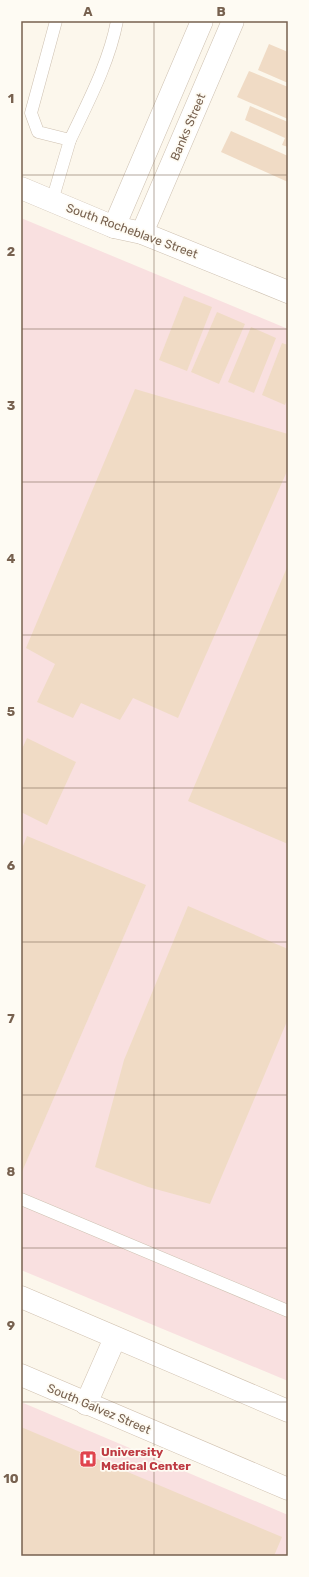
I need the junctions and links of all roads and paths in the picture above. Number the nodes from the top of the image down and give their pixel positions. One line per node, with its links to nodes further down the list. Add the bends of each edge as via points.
1 (56, 21): 5 (lane, via 31,113 38,132)
2 (117, 21): 5 (lane, via 114,38 95,87)
3 (202, 21): 8 (street)
4 (233, 21): 9 (street, Banks Street)
5 (70, 140): 7 (lane)
6 (21, 188): 7 (street, South Rocheblave Street)
7 (52, 201): 8 (street, South Rocheblave Street)
8 (114, 227): 9 (street, South Rocheblave Street)
9 (142, 233): 10 (street, South Rocheblave Street)
10 (288, 292)
11 (21, 1199): 13 (lane)
12 (21, 1297): 14 (street)
13 (288, 1311)
14 (116, 1338): 16 (street); 17 (street)
15 (21, 1375): 16 (street, South Galvez Street)
16 (86, 1404): 18 (street, South Galvez Street)
17 (288, 1411)
18 (288, 1489)

